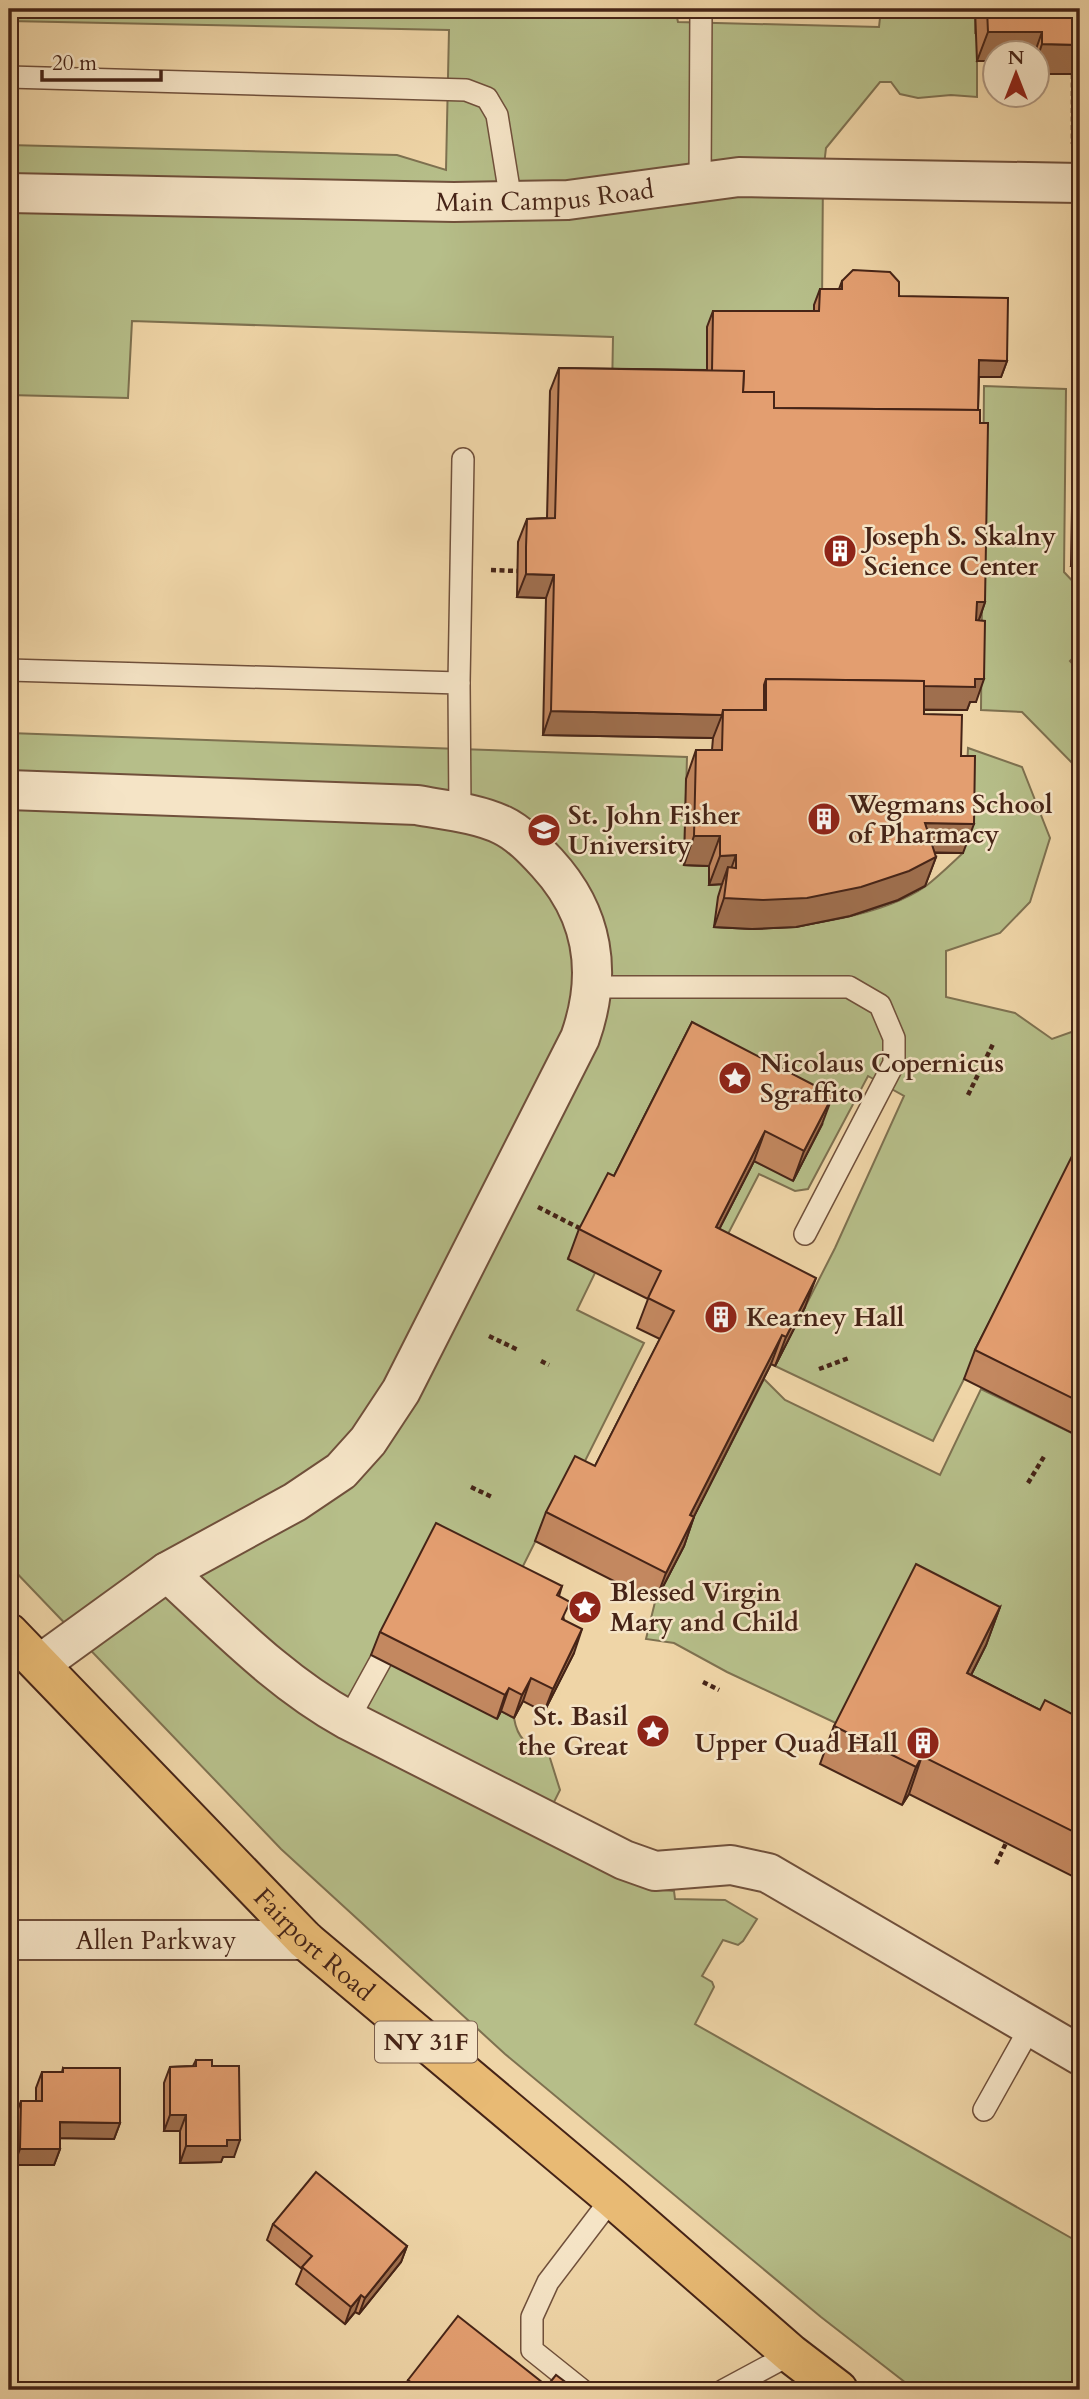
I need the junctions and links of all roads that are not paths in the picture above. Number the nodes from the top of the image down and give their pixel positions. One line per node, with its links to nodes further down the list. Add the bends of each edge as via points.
1 (701, 9): 3 (lane)
2 (9, 77): 6 (lane, via 466,90 487,98 498,115)
3 (700, 182): 4 (street, Main Campus Road, via 763,177); 6 (street, Main Campus Road, via 568,200)
4 (1080, 183)
5 (9, 193): 6 (street, Main Campus Road)
6 (511, 201)
7 (463, 459): 9 (lane)
8 (9, 670): 9 (lane)
9 (459, 683): 11 (lane)
10 (9, 790): 11 (street, via 418,806)
11 (460, 813): 12 (street, via 501,825 530,845 561,879 586,923)
12 (593, 987): 13 (lane, via 849,987 880,1005 894,1038 894,1063); 14 (street, via 580,1038 398,1398 368,1441 341,1471 295,1502)
13 (805, 1234)
14 (167, 1572): 17 (street); 18 (street, via 282,1677)
15 (9, 1633): 17 (main road, Fairport Road / NY 31F)
16 (381, 1660): 18 (lane)
17 (40, 1664): 20 (main road, Fairport Road / NY 31F)
18 (348, 1720): 21 (street, via 624,1860 655,1871 731,1865 768,1873)
19 (9, 1940): 20 (street, Allen Parkway)
20 (305, 1940): 24 (main road, Fairport Road / NY 31F)
21 (1031, 2026): 22 (street); 23 (lane)
22 (1080, 2054)
23 (984, 2110)
24 (612, 2198): 25 (main road, Fairport Road / NY 31F); 26 (lane, via 548,2282 532,2317 532,2350)
25 (791, 2354): 27 (lane); 28 (main road, Fairport Road / NY 31F)
26 (582, 2390)
27 (724, 2390)
28 (838, 2390)

